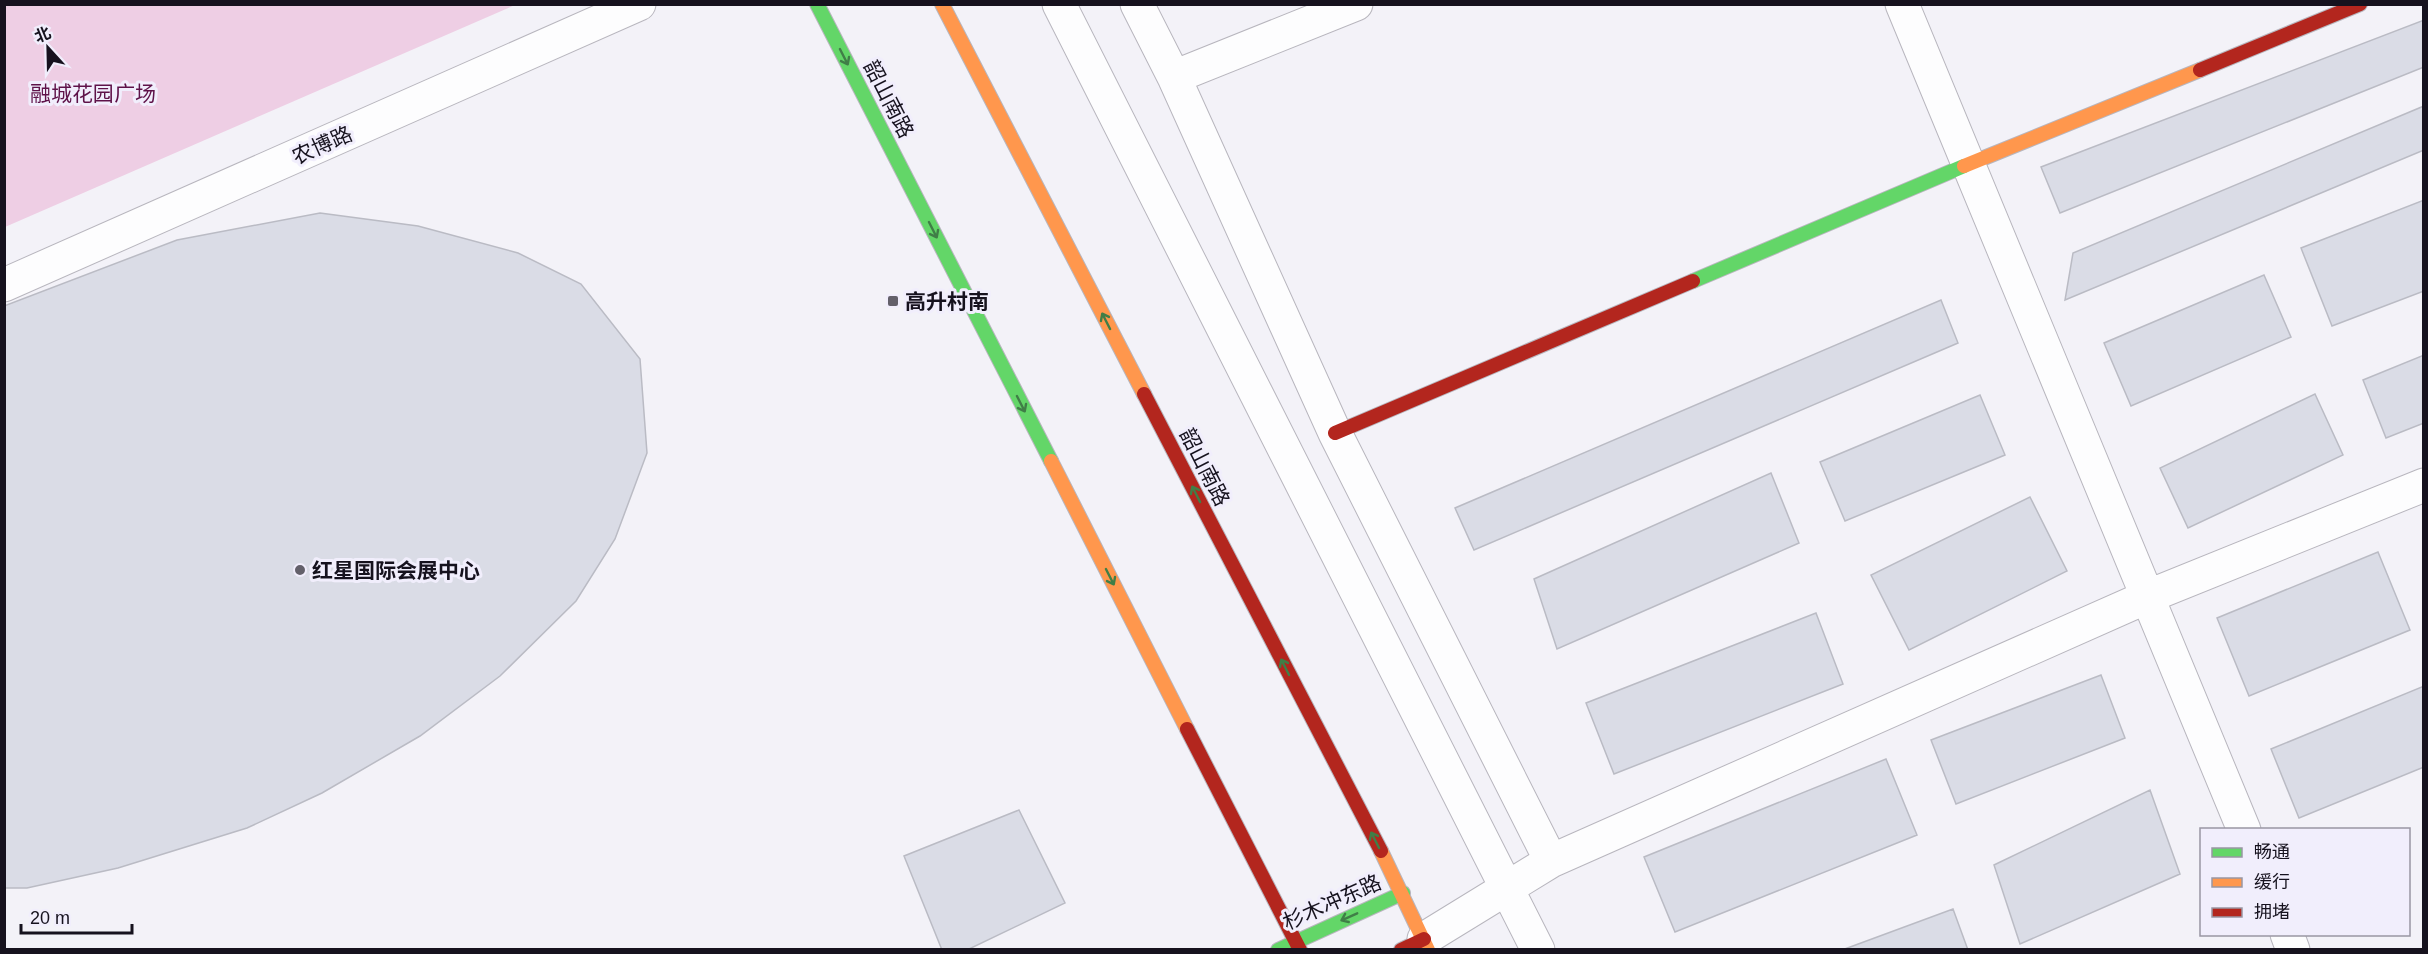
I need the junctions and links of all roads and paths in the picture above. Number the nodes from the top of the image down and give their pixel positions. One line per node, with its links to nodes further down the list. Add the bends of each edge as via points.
1 (639, 4): 11 (street, 农博路)
2 (817, 4): 19 (main road, 韶山南路, one-way to 19)
3 (942, 4): 18 (main road, 韶山南路, one-way to 3)
4 (1059, 4): 17 (street)
5 (1137, 4): 9 (street)
6 (1356, 4): 9 (street)
7 (1902, 4): 10 (street)
8 (2360, 4): 10 (main road)
9 (1174, 77): 12 (street)
10 (1969, 164): 12 (main road); 14 (street)
11 (4, 285)
12 (1335, 433): 16 (street)
13 (2424, 485): 14 (street)
14 (2149, 596): 15 (street); 16 (street)
15 (2243, 828)
16 (1551, 861): 17 (street)
17 (1507, 888): 20 (street); 22 (street)
18 (1403, 893): 19 (main road, 杉木冲东路, one-way to 19); 20 (main road, 韶山南路)
19 (1298, 945): 21 (main road, 杉木冲东路)
20 (1418, 946)
21 (1278, 950)
22 (1538, 950)

